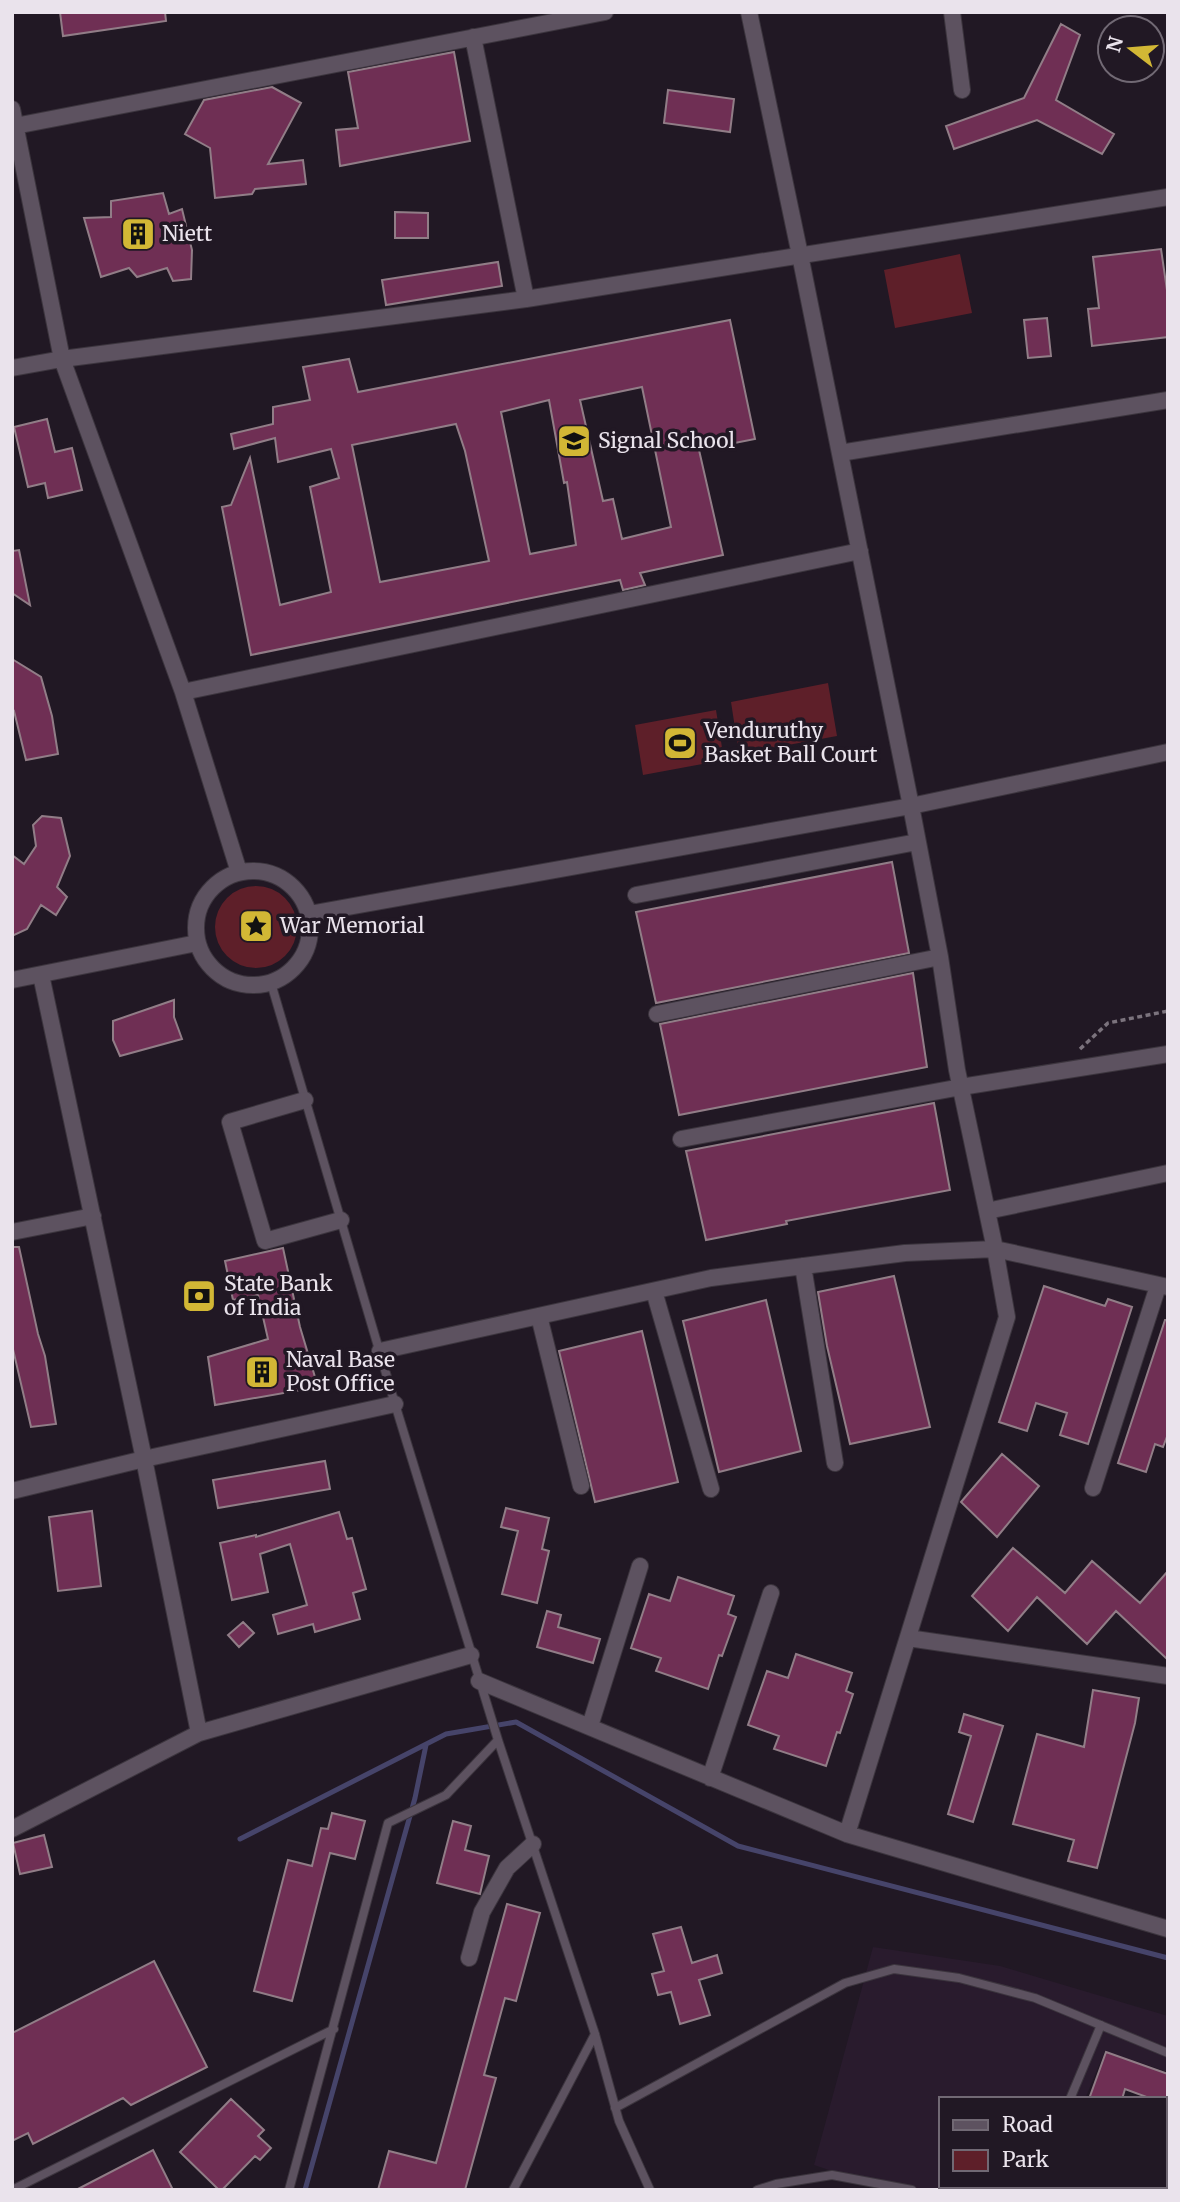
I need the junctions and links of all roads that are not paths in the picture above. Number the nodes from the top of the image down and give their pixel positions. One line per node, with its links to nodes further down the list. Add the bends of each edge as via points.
1 (605, 12): 4 (street)
2 (748, 12): 10 (street)
3 (952, 12): 6 (street)
4 (535, 19): 5 (street)
5 (473, 37): 8 (street); 11 (street)
6 (962, 90)
7 (12, 109): 8 (street)
8 (15, 126): 12 (street)
9 (1167, 201): 10 (street)
10 (800, 255): 11 (street); 15 (street)
11 (526, 299): 12 (street)
12 (62, 359): 13 (street); 17 (street)
13 (12, 368)
14 (1168, 400): 15 (street)
15 (840, 453): 16 (street)
16 (860, 551): 17 (street); 19 (street)
17 (183, 692): 21 (street)
18 (1168, 752): 19 (street)
19 (911, 806): 20 (street); 23 (street)
20 (917, 842): 22 (street); 25 (street)
21 (239, 872): 23 (street, via 274,874 290,884); 24 (street, via 222,879 199,907)
22 (636, 895)
23 (309, 914): 28 (street, via 307,948 299,963)
24 (197, 943): 26 (street); 28 (street, via 211,967 234,983)
25 (940, 957): 29 (street); 31 (street)
26 (41, 975): 27 (street); 36 (street)
27 (12, 980)
28 (271, 983): 32 (lane)
29 (657, 1014)
30 (1168, 1054): 31 (street)
31 (961, 1087): 33 (street); 35 (street)
32 (305, 1100): 37 (lane); 37 (street, via 230,1122 265,1241)
33 (681, 1139)
34 (1168, 1173): 35 (street)
35 (987, 1211): 39 (street)
36 (93, 1216): 38 (street); 46 (street)
37 (341, 1220): 44 (lane)
38 (12, 1232)
39 (995, 1250): 40 (street, via 905,1253); 41 (street); 54 (street, via 1006,1317)
40 (803, 1266): 42 (street); 47 (street)
41 (1163, 1287): 49 (street)
42 (654, 1291): 43 (street); 50 (street)
43 (539, 1316): 44 (street); 48 (street)
44 (380, 1351): 45 (lane)
45 (394, 1404): 46 (street); 55 (lane)
46 (144, 1459): 51 (street); 59 (street)
47 (835, 1463)
48 (581, 1486)
49 (1093, 1488)
50 (711, 1489)
51 (12, 1491)
52 (640, 1566): 58 (street)
53 (771, 1593): 61 (street)
54 (908, 1638): 56 (street); 63 (street)
55 (471, 1655): 57 (lane); 59 (street)
56 (1168, 1676)
57 (479, 1681): 58 (street); 60 (lane)
58 (590, 1726): 61 (street)
59 (200, 1733): 62 (street)
60 (496, 1735): 64 (lane); 68 (lane, via 446,1795 388,1823)
61 (710, 1778): 63 (street)
62 (12, 1829)
63 (847, 1834): 65 (street)
64 (533, 1844): 66 (street, via 507,1868 482,1913); 69 (lane)
65 (1168, 1929)
66 (469, 1958)
67 (1101, 2025): 70 (lane); 71 (lane); 72 (lane, via 1035,1998 959,1978 894,1969 845,1983)
68 (334, 2029): 73 (lane); 74 (lane)
69 (595, 2034): 72 (lane); 75 (lane)
70 (1168, 2053)
71 (1071, 2097)
72 (615, 2108): 76 (lane)
73 (12, 2190)
74 (289, 2190)
75 (513, 2190)
76 (650, 2190)
77 (757, 2190): 78 (lane, via 832,2175)
78 (912, 2190)

